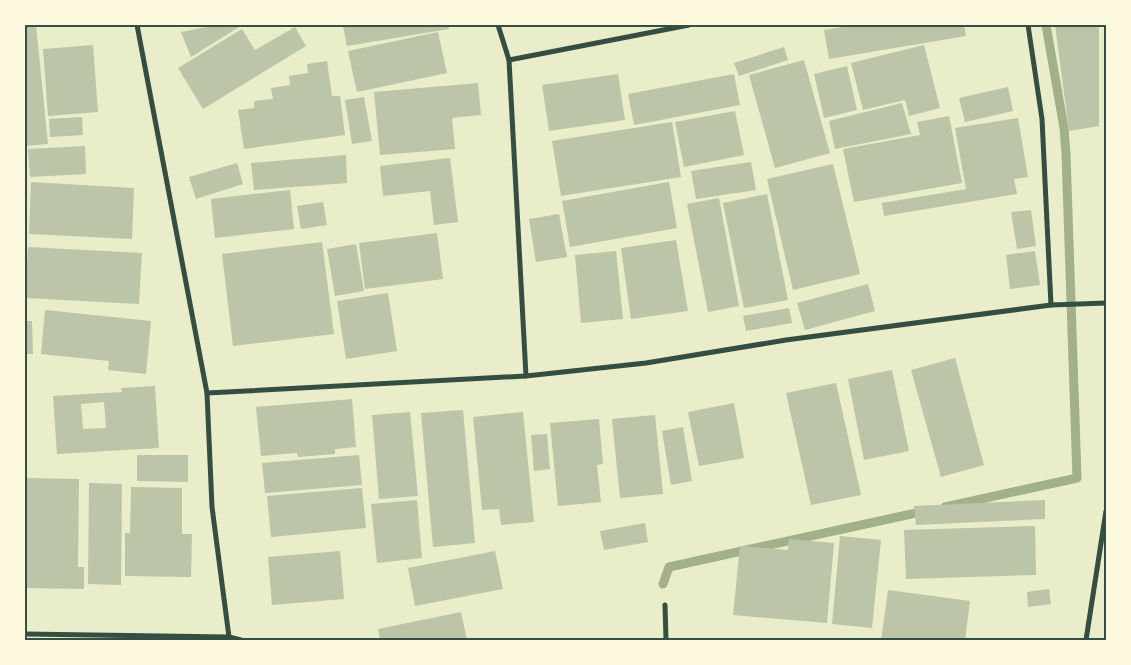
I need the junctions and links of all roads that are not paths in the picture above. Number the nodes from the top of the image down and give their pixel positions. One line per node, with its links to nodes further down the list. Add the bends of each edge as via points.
1 (137, 25): 9 (street)
2 (498, 25): 5 (street)
3 (689, 25): 5 (street)
4 (1028, 25): 7 (street, via 1042,119)
5 (509, 60): 8 (street)
6 (1106, 303): 7 (street)
7 (1051, 304): 8 (street, via 786,340 646,363)
8 (526, 376): 9 (street)
9 (207, 393): 13 (street, via 212,507)
10 (1106, 511): 16 (street)
11 (665, 605): 15 (street)
12 (25, 634): 13 (street)
13 (229, 637): 14 (street)
14 (240, 640)
15 (666, 640)
16 (1086, 640)

